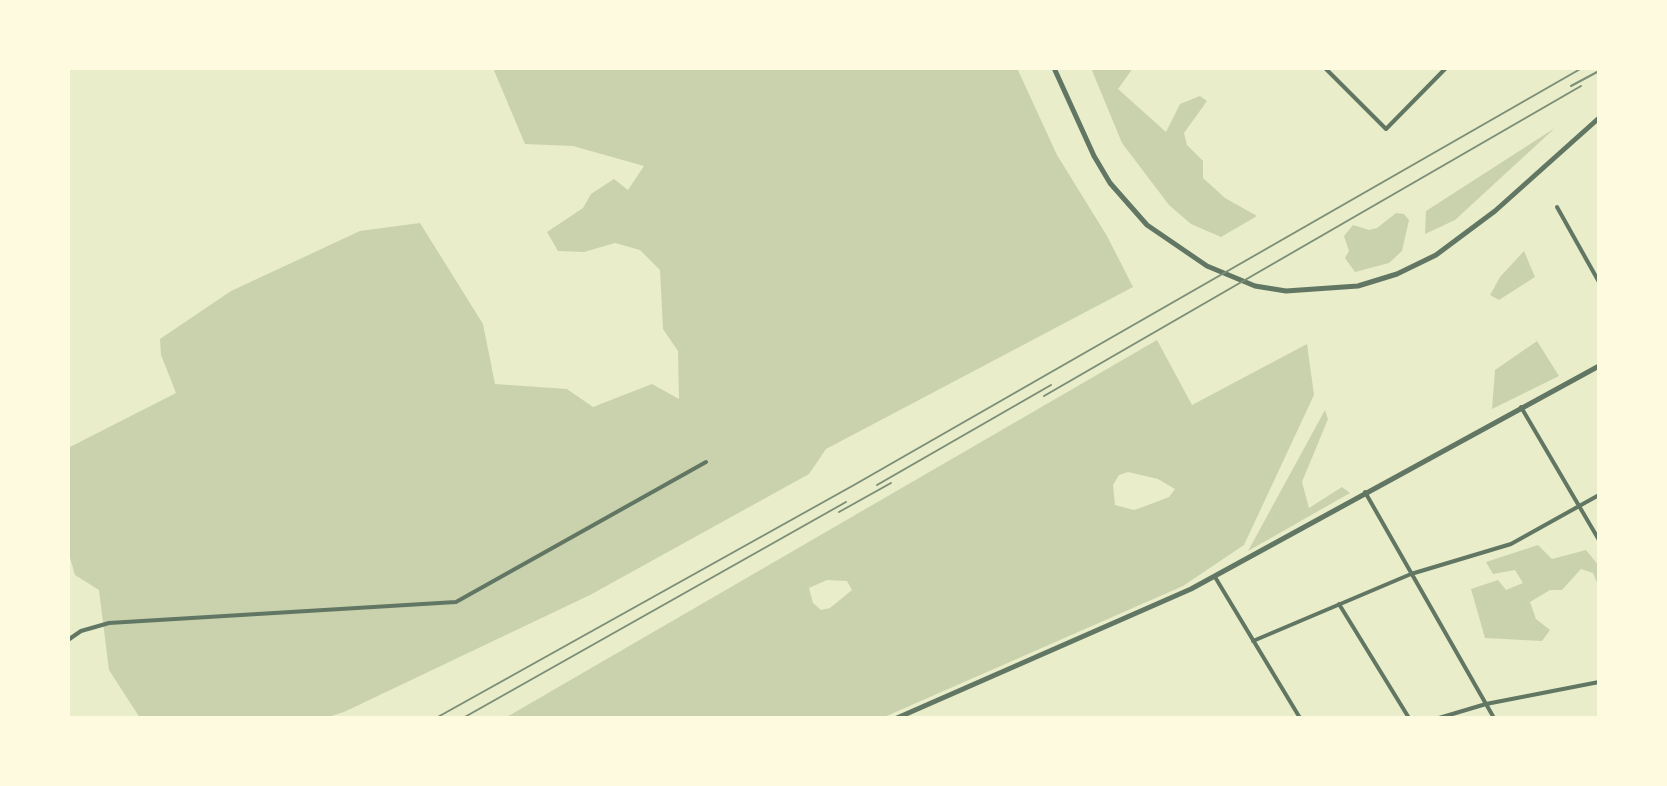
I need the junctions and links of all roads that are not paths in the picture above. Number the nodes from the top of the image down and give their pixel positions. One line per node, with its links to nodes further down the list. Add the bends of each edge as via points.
1 (1054, 68): 4 (street, via 1102,169 1130,207 1166,241 1226,275 1286,291 1358,286 1436,255 1476,227)
2 (1325, 68): 3 (street, via 1386,129)
3 (1446, 68)
4 (1599, 118)
5 (1557, 207): 6 (street)
6 (1599, 282)
7 (1599, 366): 8 (street)
8 (1521, 407): 10 (street); 12 (street)
9 (706, 462): 17 (street, via 456,602 109,623)
10 (1365, 492): 14 (street); 15 (street)
11 (1599, 495): 12 (street)
12 (1578, 505): 13 (street); 14 (street, via 1511,544)
13 (1599, 540)
14 (1411, 574): 16 (street); 20 (street)
15 (1215, 577): 18 (street); 21 (street)
16 (1339, 604): 18 (street); 25 (street)
17 (68, 640)
18 (1253, 641): 24 (street)
19 (1599, 682): 20 (street)
20 (1486, 704): 26 (street); 27 (street)
21 (897, 718)
22 (1141, 718): 23 (street)
23 (1156, 718)
24 (1300, 718)
25 (1409, 718)
26 (1439, 718)
27 (1494, 718)

